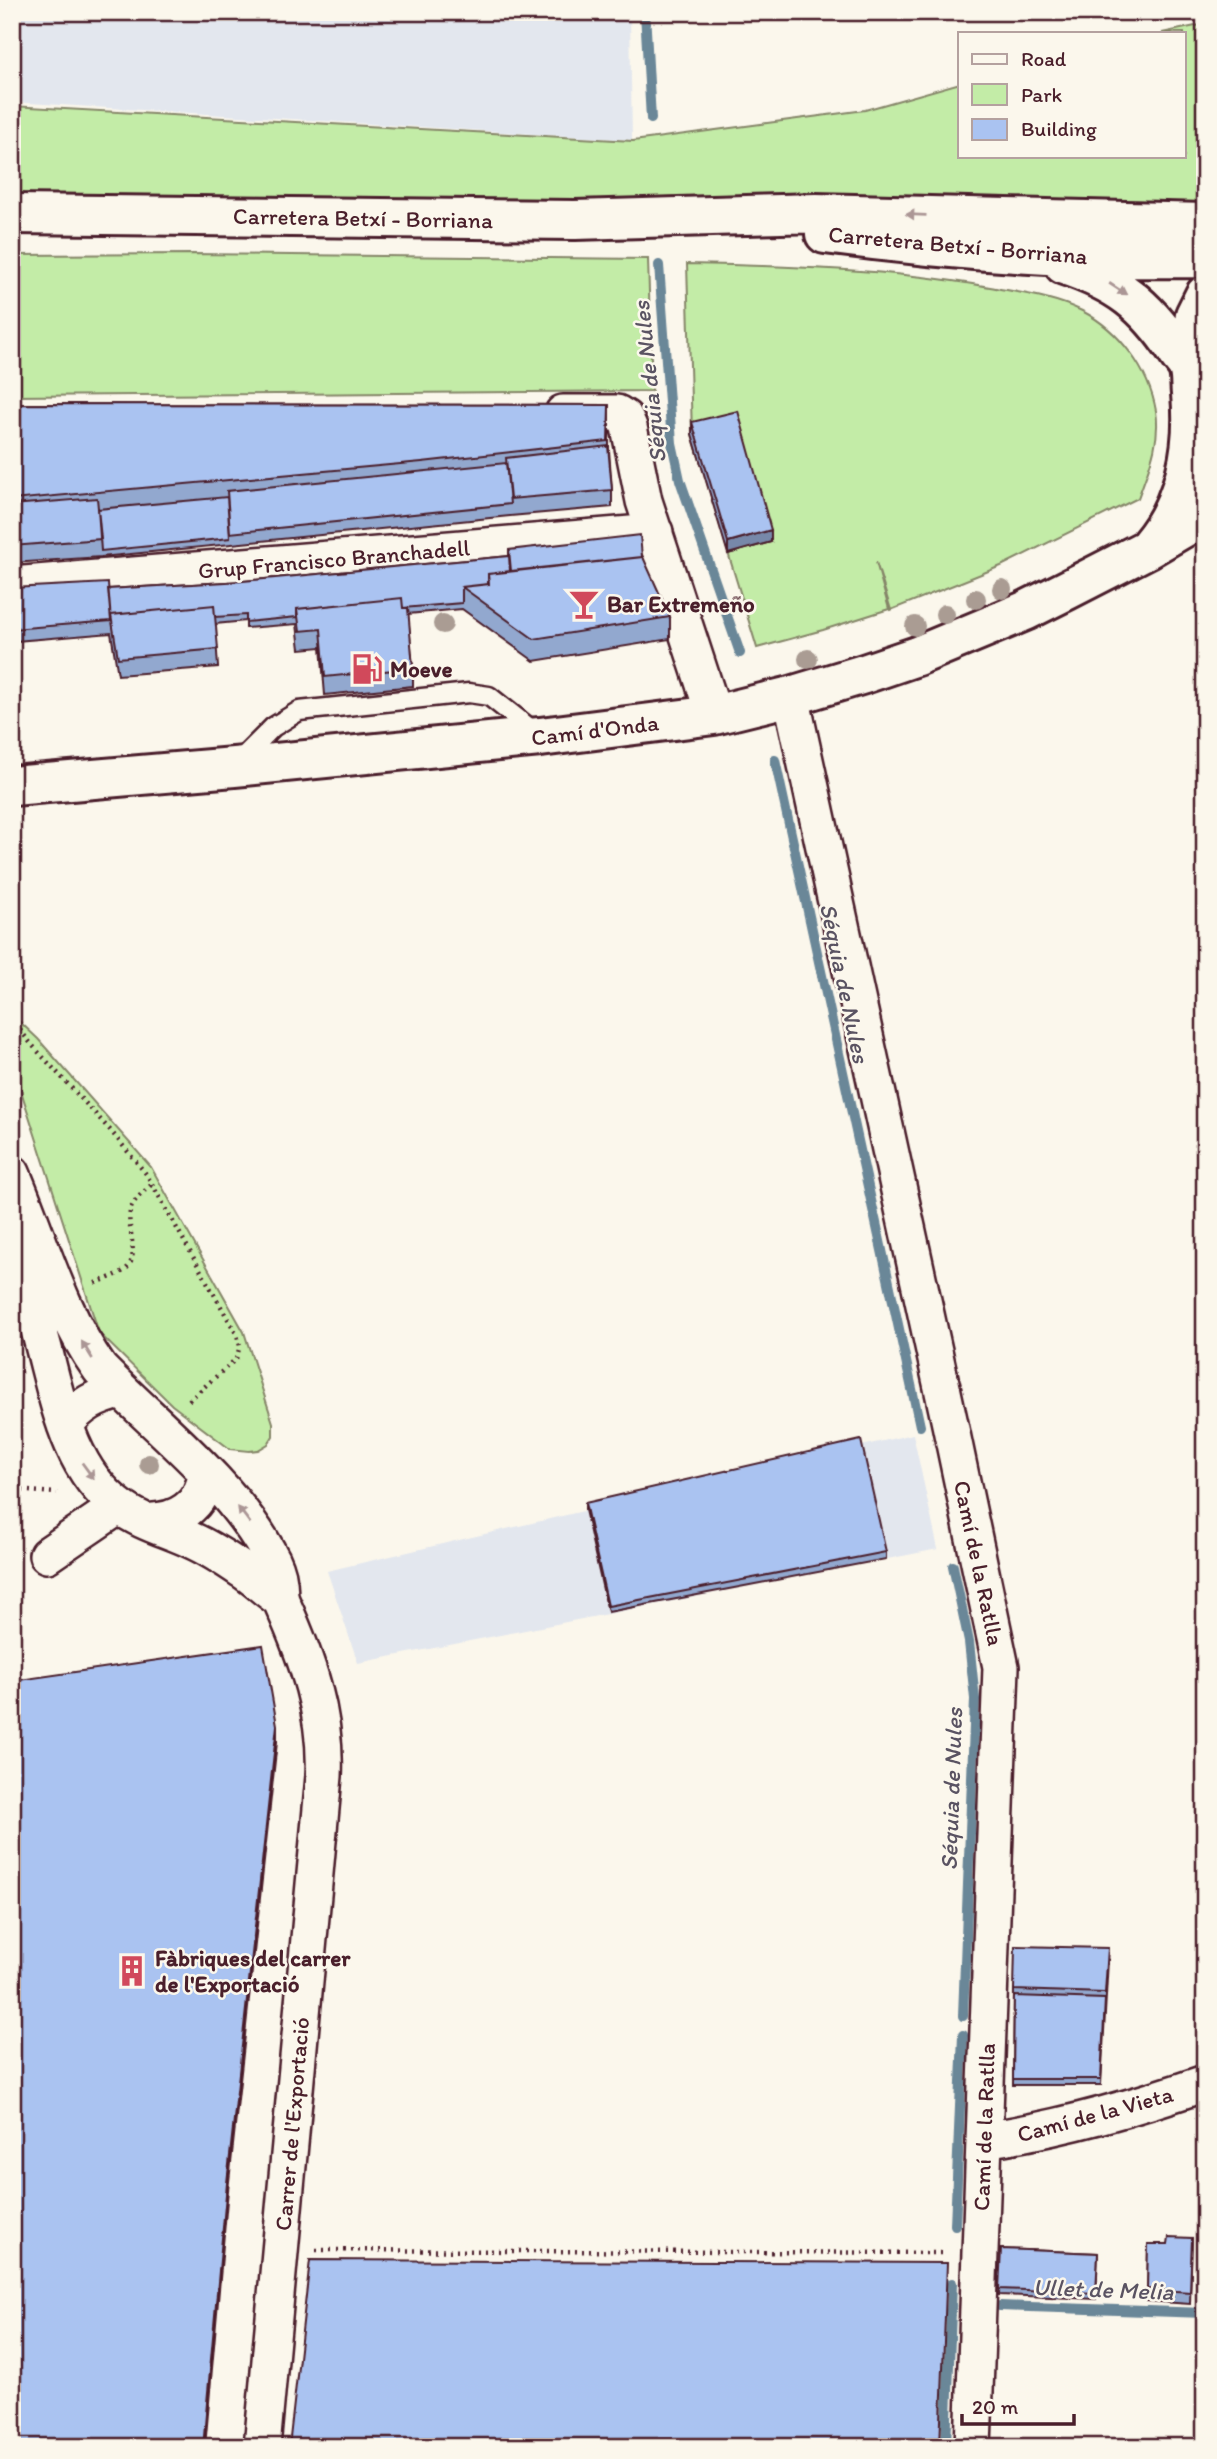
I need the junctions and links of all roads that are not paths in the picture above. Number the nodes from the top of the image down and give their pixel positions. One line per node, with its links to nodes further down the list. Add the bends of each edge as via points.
1 (12, 214): 2 (street, Carretera Betxí - Borriana, via 575,220)
2 (713, 216): 3 (street, Carretera Betxí - Borriana, one-way to 2, via 816,213); 6 (street, Carretera Betxí - Borriana, via 872,240)
3 (975, 218): 4 (street, Carretera Betxí - Borriana); 5 (street, via 1008,234)
4 (1205, 223)
5 (1205, 239)
6 (1033, 254): 7 (street, Carretera Betxí - Borriana); 9 (street, one-way to 9, via 1089,274 1127,294 1152,317)
7 (1205, 258)
8 (1205, 295): 9 (street, via 1195,315)
9 (1188, 368): 13 (street, via 1193,413 1186,471 1169,518)
10 (526, 413): 12 (street, via 617,413 625,418)
11 (1203, 515): 13 (street, Camí d'Onda)
12 (655, 532): 14 (street, Grup Francisco Branchadell); 16 (street)
13 (1147, 549): 15 (street, Camí d'Onda, via 1026,611 917,656)
14 (12, 585)
15 (791, 696): 16 (street, Camí d'Onda); 29 (street, Camí de la Ratlla, via 1001,1667)
16 (714, 715): 17 (street, Camí d'Onda)
17 (540, 737): 18 (street, Camí d'Onda); 18 (lane, via 489,696 469,693 299,711 273,727)
18 (234, 767): 19 (street, Camí d'Onda)
19 (12, 786)
20 (12, 1173): 22 (street, Carrer de l'Exportació, one-way to 20, via 84,1347)
21 (12, 1220): 23 (street)
22 (121, 1391): 23 (street, via 84,1405); 24 (street, Carrer de l'Exportació)
23 (65, 1425): 25 (street, one-way to 25, via 82,1463 103,1491)
24 (205, 1473): 25 (street, via 202,1491 180,1516 169,1520); 27 (street, Carrer de l'Exportació, one-way to 24, via 268,1552 229,1496)
25 (132, 1514): 26 (street); 27 (street)
26 (47, 1555)
27 (270, 1583): 30 (street, Carrer de l'Exportació, via 291,1620 321,1711 326,1747)
28 (1205, 2083): 29 (street, Camí de la Vieta, via 1022,2135)
29 (984, 2140): 31 (street, Camí de la Ratlla)
30 (262, 2447)
31 (973, 2447)

